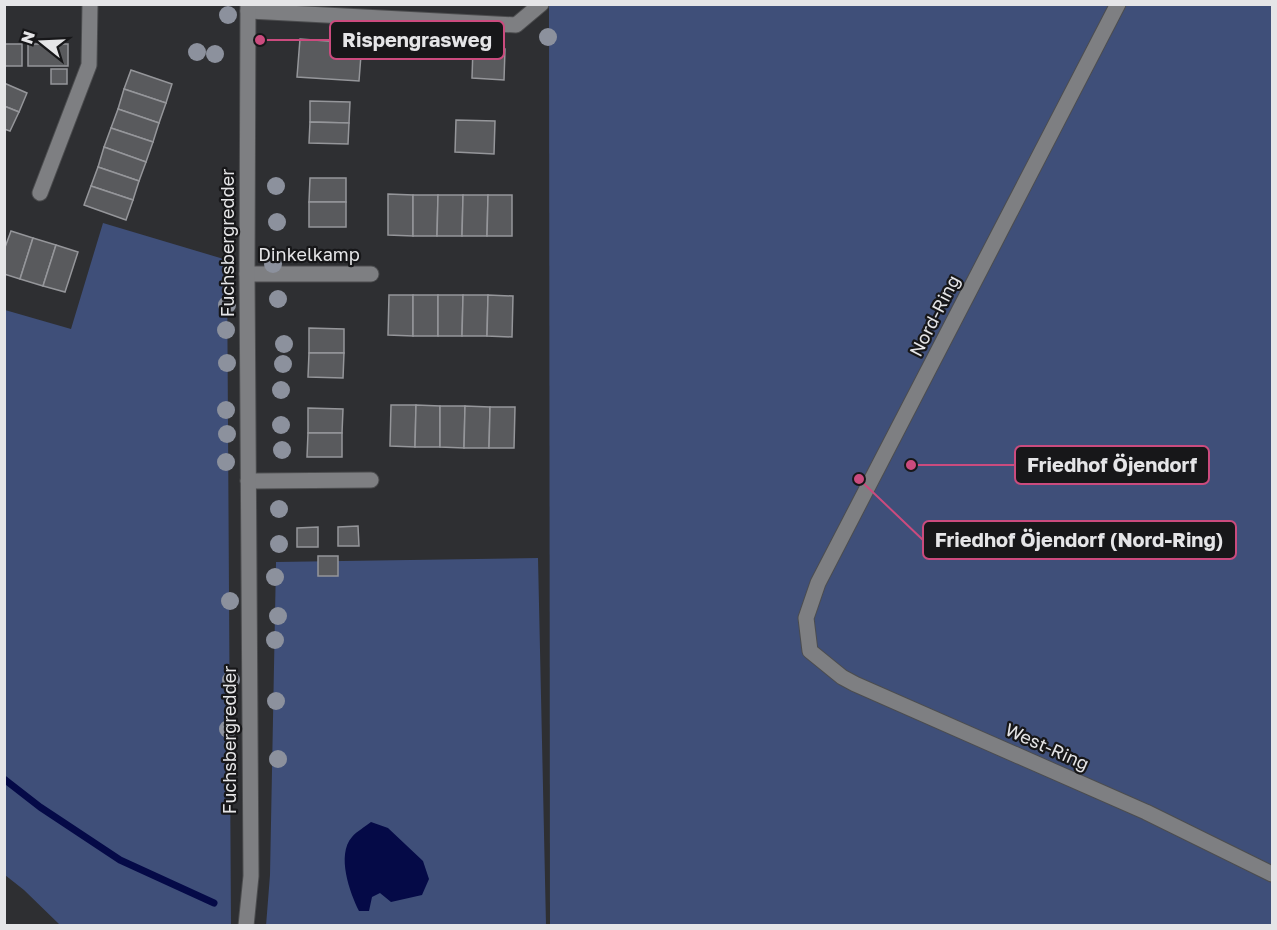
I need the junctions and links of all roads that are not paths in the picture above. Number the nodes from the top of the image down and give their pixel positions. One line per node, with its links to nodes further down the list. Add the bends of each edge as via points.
1 (90, 4): 5 (street, via 89,65)
2 (542, 4): 4 (street, via 516,25)
3 (1118, 4): 10 (street, Nord-Ring, via 818,583 806,618)
4 (248, 8): 6 (street, Fuchsbergredder)
5 (40, 193)
6 (247, 274): 7 (street, Dinkelkamp); 9 (street, Fuchsbergredder)
7 (371, 274)
8 (371, 480): 9 (street)
9 (248, 481): 12 (street, Fuchsbergredder, via 251,876)
10 (810, 651): 11 (street, West-Ring, via 855,684 1146,812)
11 (1272, 874)
12 (246, 926)

